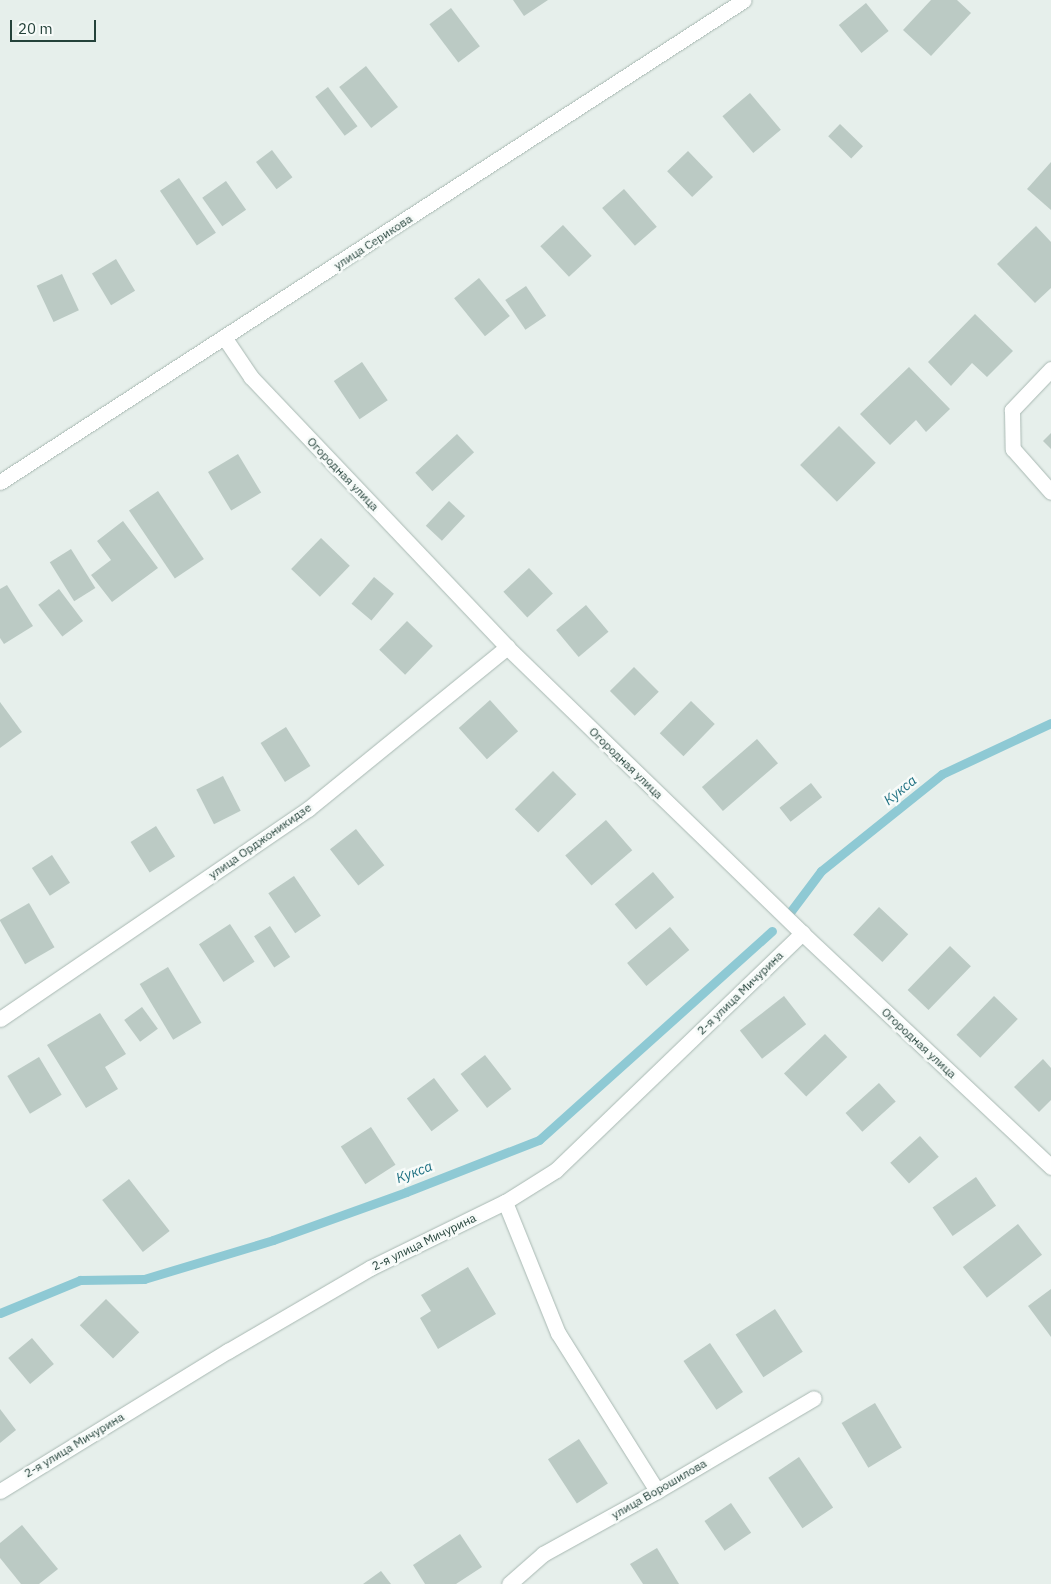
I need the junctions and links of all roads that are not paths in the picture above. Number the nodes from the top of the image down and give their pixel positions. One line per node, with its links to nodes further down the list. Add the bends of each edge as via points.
1 (744, 0): 2 (street, улица Серикова)
2 (224, 337): 4 (street, улица Серикова); 6 (street, Огородная улица, via 251,377)
3 (1051, 369): 5 (street, via 1012,410 1013,449)
4 (0, 482)
5 (1051, 492)
6 (507, 647): 7 (street, Огородная улица); 8 (street, улица Орджоникидзе, via 308,809)
7 (802, 933): 9 (street, Огородная улица); 10 (street, 2-я улица Мичурина, via 556,1170)
8 (0, 1018)
9 (1051, 1167)
10 (505, 1202): 12 (street, 2-я улица Мичурина, via 370,1268); 13 (street, via 558,1333)
11 (814, 1398): 13 (street, улица Ворошилова)
12 (0, 1491)
13 (657, 1491): 14 (street, улица Ворошилова, via 543,1554)
14 (509, 1584)

